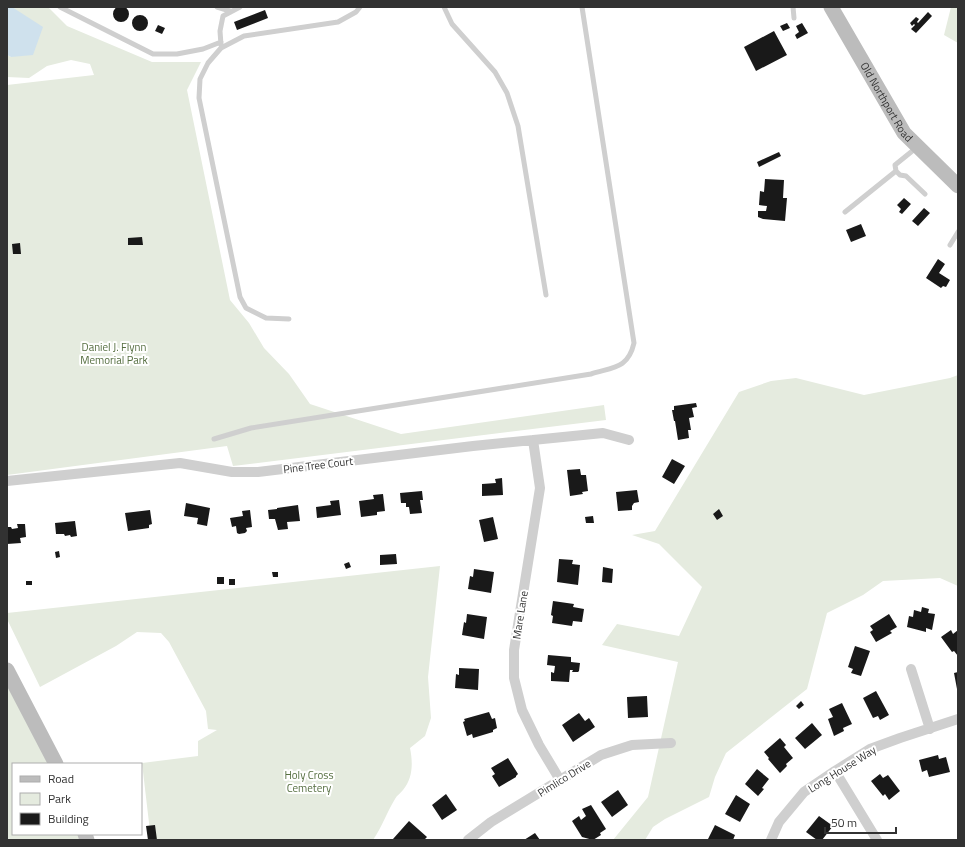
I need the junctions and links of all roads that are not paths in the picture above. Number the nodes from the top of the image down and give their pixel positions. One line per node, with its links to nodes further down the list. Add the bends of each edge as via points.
1 (60, 7): 11 (lane, via 153,54 177,54)
2 (217, 7): 9 (lane)
3 (240, 7): 9 (lane)
4 (360, 7): 11 (lane, via 338,22 244,36)
5 (444, 7): 19 (lane, via 452,24 495,72 507,93 518,126)
6 (582, 7): 21 (lane, via 634,343 632,352 623,364 591,374 251,428)
7 (793, 7): 10 (lane)
8 (831, 7): 12 (main road, Old Northport Road, via 904,133)
9 (230, 11): 11 (lane, via 223,16)
10 (794, 18)
11 (221, 45): 20 (lane, via 200,79 199,98 240,297 246,308 266,318)
12 (918, 146): 13 (lane, via 895,165); 14 (main road, Old Northport Road)
13 (896, 171): 15 (lane, via 906,176); 16 (lane)
14 (958, 186)
15 (925, 194)
16 (845, 212)
17 (958, 232): 18 (lane)
18 (950, 245)
19 (546, 295)
20 (290, 319)
21 (214, 439)
22 (533, 440): 23 (street, Pine Tree Court, via 603,433); 24 (street, Pine Tree Court, via 258,472 232,472 180,463); 32 (street, Mare Lane, via 540,488 514,650 514,678 522,710)
23 (629, 440)
24 (7, 481)
25 (911, 669): 28 (street)
26 (7, 670): 30 (main road)
27 (958, 719): 28 (street, Long House Way)
28 (930, 729): 31 (street, Long House Way, via 870,749)
29 (671, 743): 32 (street, Pimlico Drive, via 632,745 601,755)
30 (55, 763)
31 (835, 771): 34 (street, Long House Way, via 804,792 779,822); 35 (street)
32 (560, 780): 33 (street, Pimlico Drive, via 491,822)
33 (468, 840)
34 (771, 840)
35 (877, 840)

